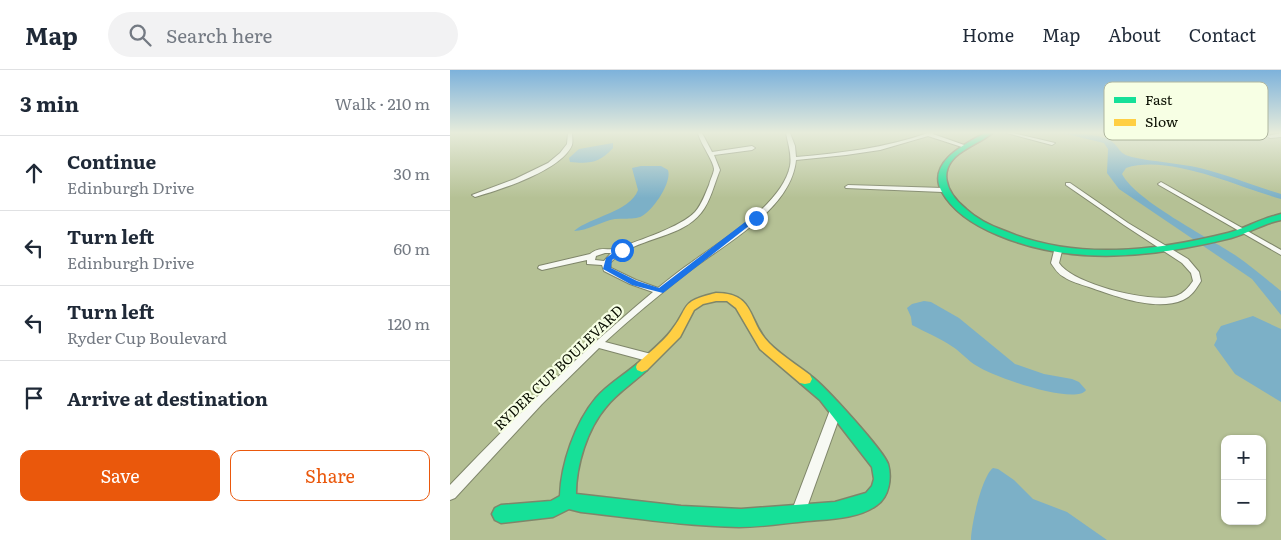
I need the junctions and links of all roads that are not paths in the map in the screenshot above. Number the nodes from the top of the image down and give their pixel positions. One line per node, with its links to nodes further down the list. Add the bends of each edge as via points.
1 (561, 155): 11 (street, via 514,182)
2 (710, 155): 16 (street, via 717,170 696,215 673,230)
3 (792, 155): 6 (street, RYDER CUP BOULEVARD)
4 (835, 155): 6 (street)
5 (956, 155): 10 (street, via 943,170)
6 (793, 159): 21 (street, RYDER CUP BOULEVARD, via 788,180 748,225)
7 (1068, 184): 14 (street)
8 (1161, 184): 13 (street)
9 (848, 187): 10 (street)
10 (944, 190): 15 (street, via 957,208 980,223 1016,239)
11 (475, 195)
12 (1281, 217): 13 (street, via 1271,218)
13 (1239, 233): 14 (street); 17 (street)
14 (1164, 248): 15 (street, via 1109,254); 15 (street, via 1189,265 1198,282 1188,293 1161,301 1123,296 1069,277 1055,263)
15 (1058, 250)
16 (617, 252): 18 (street, via 602,251); 19 (street)
17 (1281, 253)
18 (592, 256): 19 (street, via 590,262); 20 (street)
19 (606, 262): 21 (street, via 607,269 618,275)
20 (542, 268)
21 (660, 291): 22 (street, RYDER CUP BOULEVARD)
22 (598, 344): 23 (street); 25 (street, RYDER CUP BOULEVARD, via 550,389)
23 (651, 358): 24 (street, via 676,334 690,308 709,298 729,298 742,306 764,346 812,383); 26 (street, via 611,392 593,414 571,465)
24 (836, 410): 27 (street); 27 (street, via 880,464 883,484 878,494 853,508)
25 (450, 494)
26 (568, 500): 27 (street, via 707,517); 28 (street, via 553,509)
27 (798, 513)
28 (502, 514)

